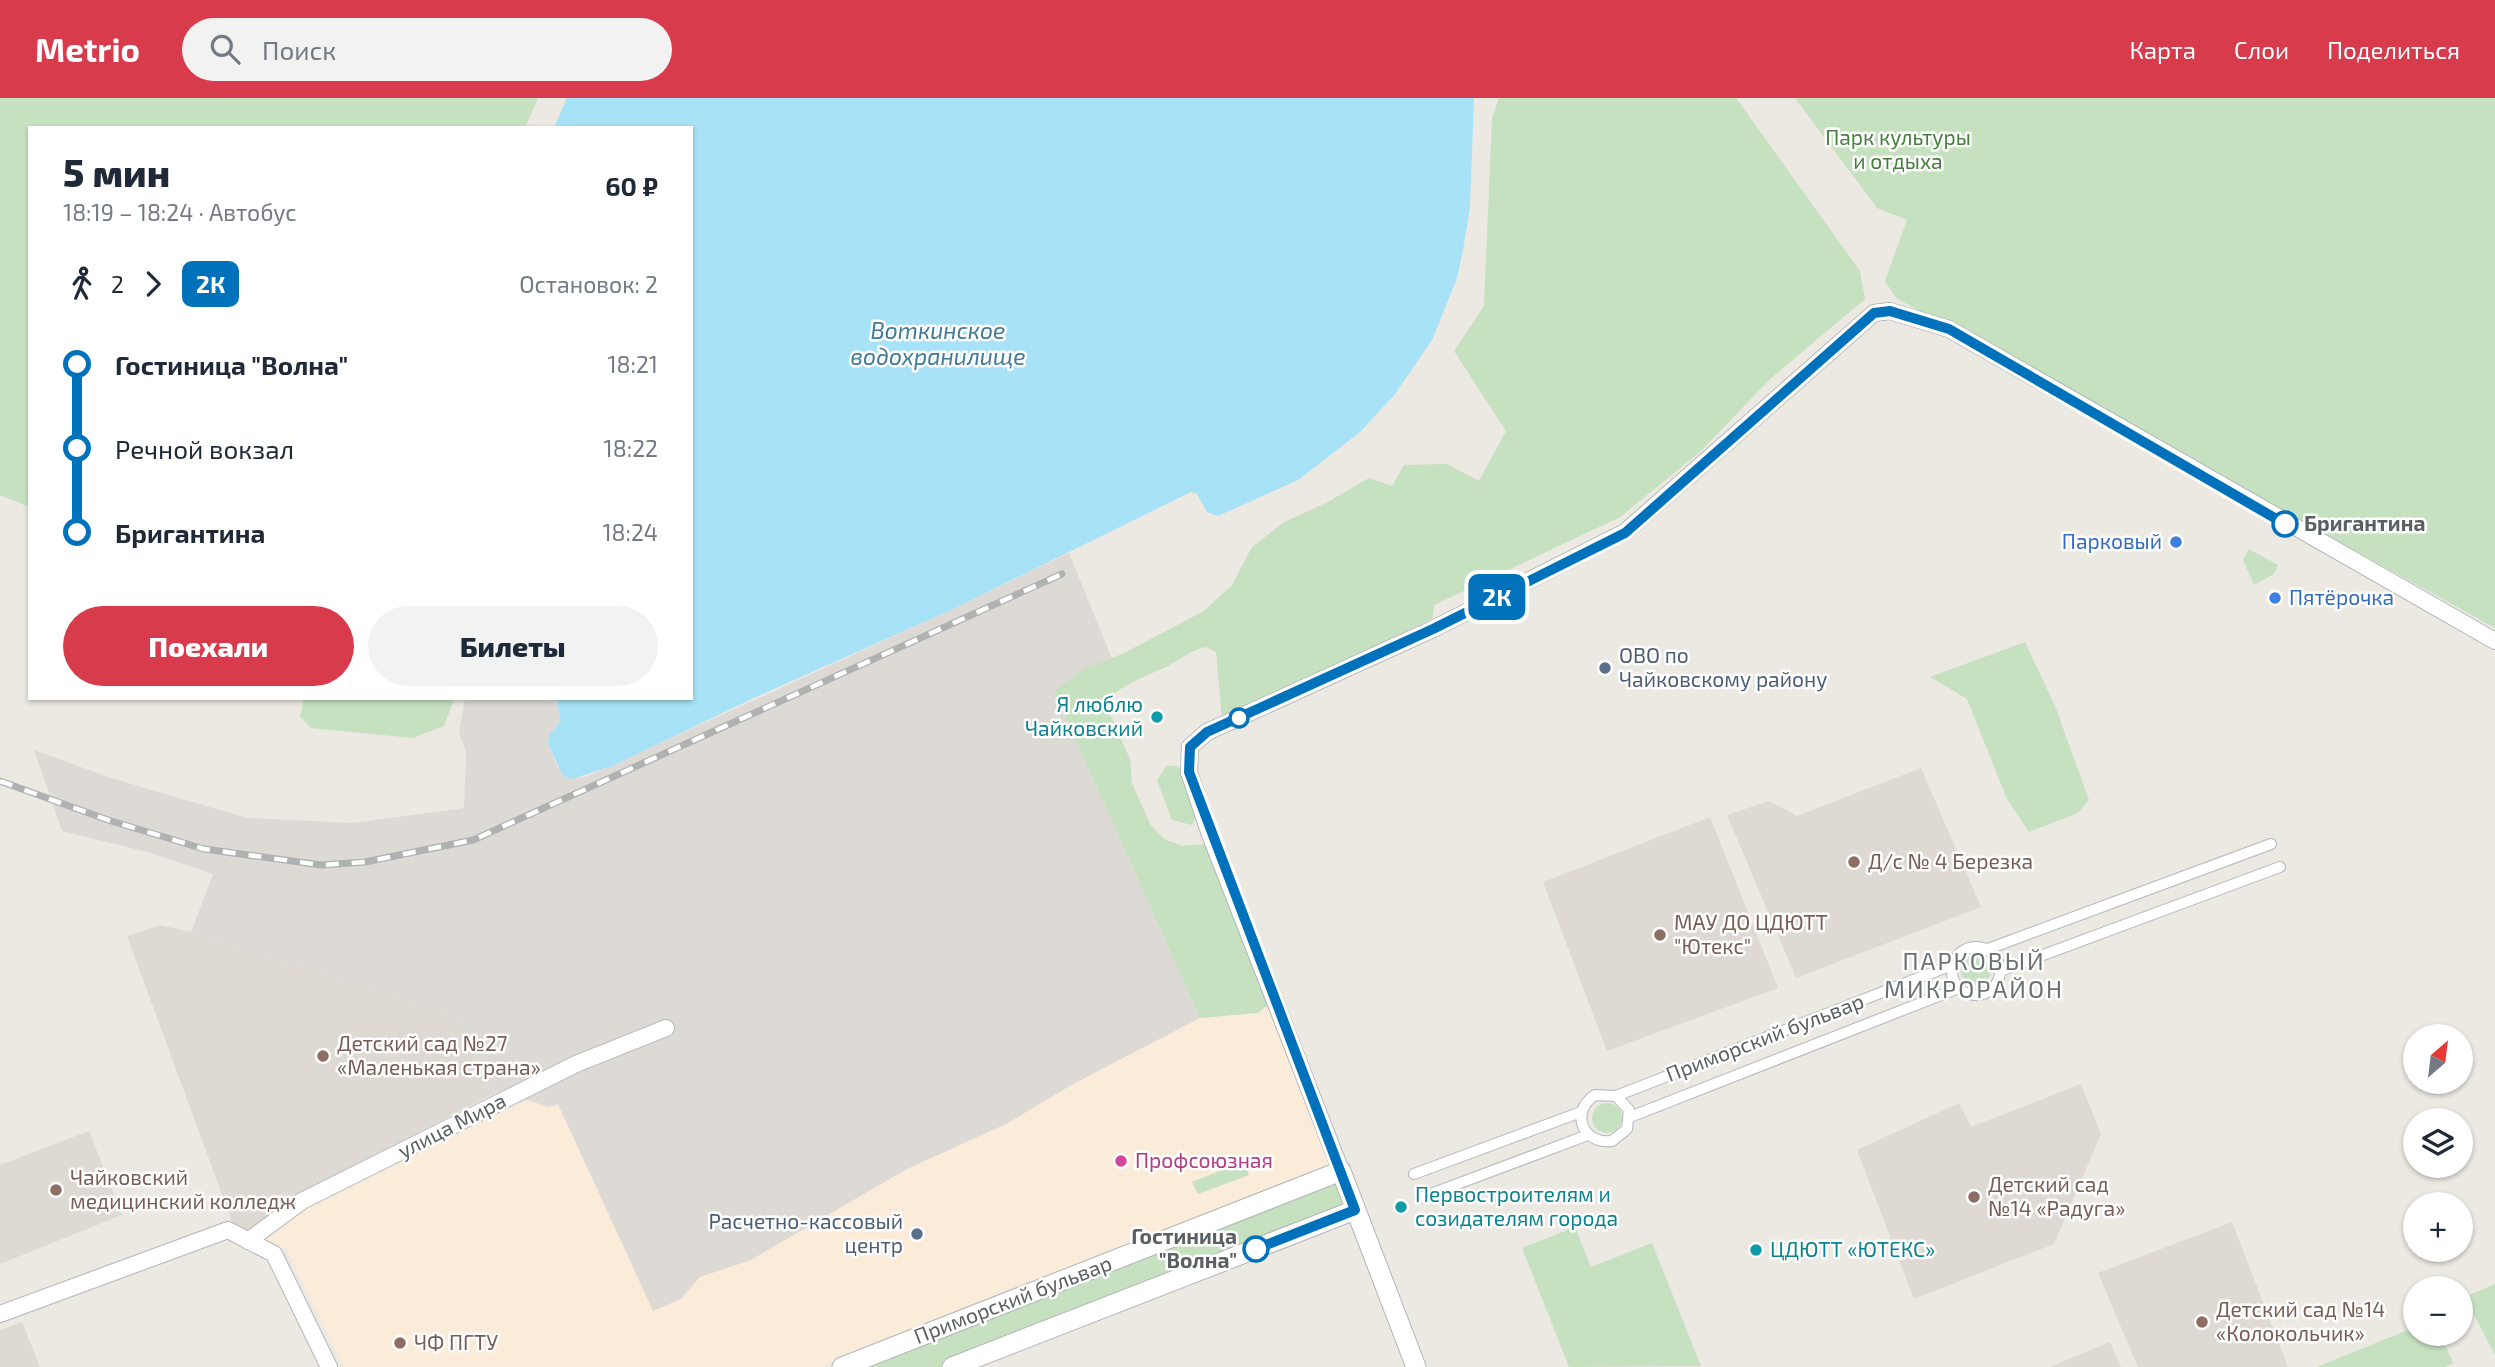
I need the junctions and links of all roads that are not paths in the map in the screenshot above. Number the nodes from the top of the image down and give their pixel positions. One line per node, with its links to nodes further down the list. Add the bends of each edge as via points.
1 (2495, 641): 13 (street, via 1949,329 1890,311 1874,313 1625,533 1433,629 1207,732 1190,747 1189,772 1209,832)
2 (2271, 844): 4 (street, Приморский бульвар)
3 (2280, 867): 6 (street)
4 (1987, 949): 5 (street, Приморский бульвар, via 1969,947); 6 (street, via 1997,957)
5 (1952, 965): 7 (street, via 1952,978); 9 (street, Приморский бульвар)
6 (2000, 971): 7 (street, via 1997,983 1983,994 1970,995)
7 (1959, 988): 11 (street)
8 (666, 1028): 17 (street, улица Мира, via 576,1064 302,1201)
9 (1616, 1096): 10 (street, Приморский бульвар, via 1595,1095); 11 (street, via 1626,1104)
10 (1581, 1112): 12 (street, via 1581,1125); 14 (street, Приморский бульвар)
11 (1630, 1117): 12 (street, via 1623,1134 1612,1141 1599,1142)
12 (1588, 1135): 15 (street)
13 (1341, 1171): 16 (street); 20 (street, Приморский бульвар)
14 (1414, 1174)
15 (1420, 1198)
16 (1355, 1210): 21 (street, Приморский бульвар); 22 (street)
17 (248, 1241): 18 (street, via 228,1230); 19 (street, via 274,1254)
18 (0, 1314)
19 (329, 1367)
20 (842, 1367)
21 (952, 1367)
22 (1416, 1367)

